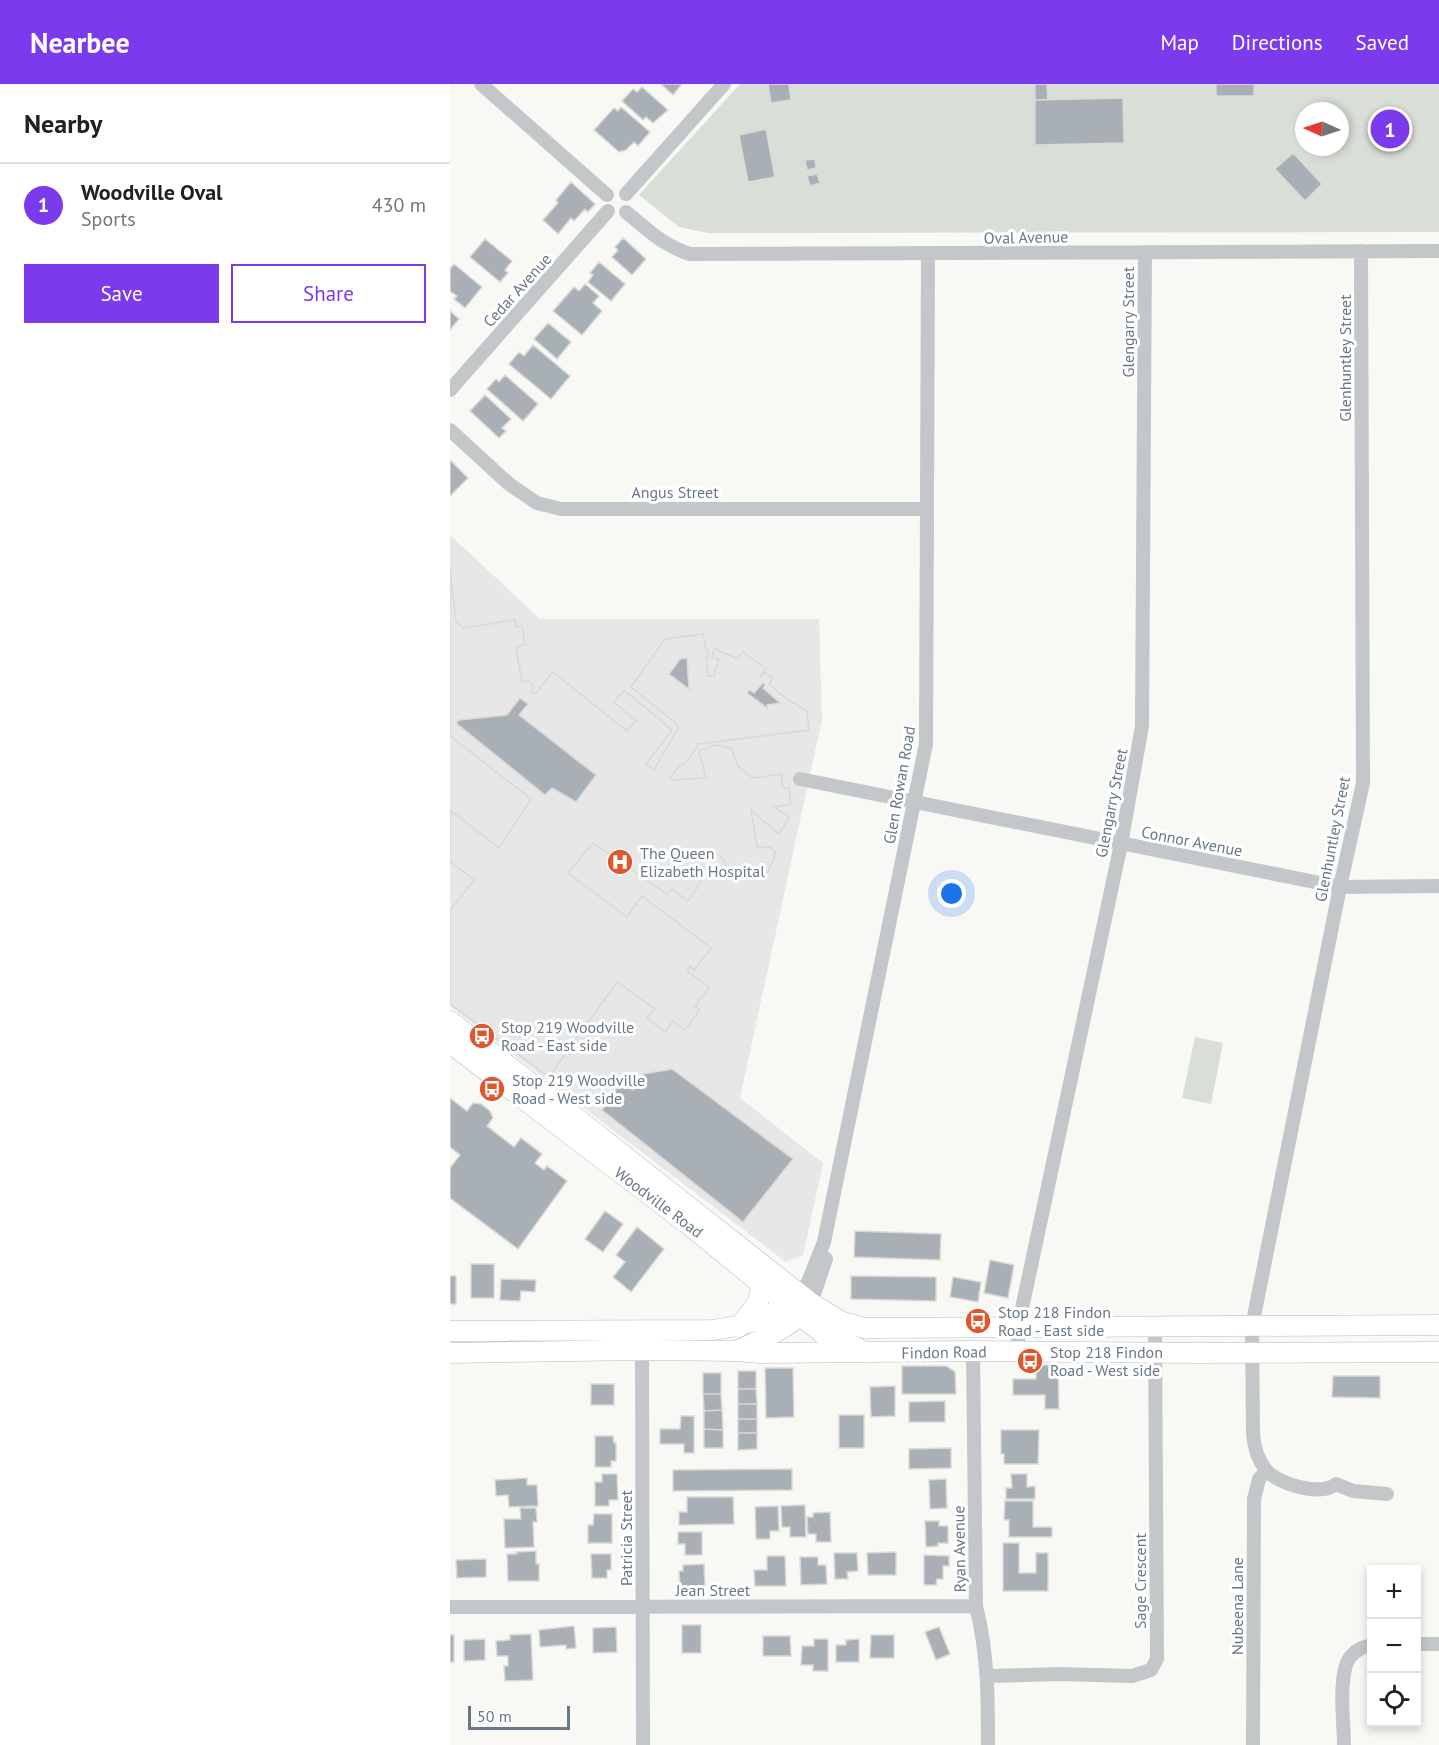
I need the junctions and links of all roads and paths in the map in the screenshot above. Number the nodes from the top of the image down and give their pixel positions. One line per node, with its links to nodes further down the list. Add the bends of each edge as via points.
1 (481, 84): 3 (street)
2 (724, 84): 4 (street)
3 (498, 89): 5 (street)
4 (626, 194): 5 (street, via 617,190); 7 (street, via 630,203)
5 (607, 195): 6 (street)
6 (608, 211): 7 (street, via 613,215); 12 (street, Cedar Avenue)
7 (626, 212): 11 (street, Oval Avenue, via 658,240 690,254)
8 (1361, 251): 9 (street, Oval Avenue); 10 (street, Oval Avenue); 19 (street, Glenhuntley Street, via 1363,783)
9 (1439, 251)
10 (1145, 252): 11 (street, Oval Avenue); 17 (street, Glengarry Street, via 1142,726)
11 (928, 254): 14 (street, Glen Rowan Road)
12 (450, 390)
13 (450, 430): 14 (street, Angus Street, via 509,484 537,503 561,508)
14 (927, 509): 16 (street, Glen Rowan Road, via 928,728)
15 (800, 779): 16 (street, Connor Avenue)
16 (914, 802): 17 (street, Connor Avenue); 23 (street, Glen Rowan Road, via 824,1242 826,1257)
17 (1121, 844): 19 (street, Connor Avenue); 27 (street, Glengarry Street)
18 (1439, 886): 19 (street, Connor Avenue)
19 (1340, 887): 25 (street, Glenhuntley Street)
20 (450, 1021): 23 (main road, Woodville Road)
21 (450, 1043): 22 (main road, Woodville Road)
22 (762, 1283): 23 (main road, Woodville Road); 26 (main road, via 758,1302)
23 (800, 1304): 26 (main road, Findon Road); 27 (main road, Findon Road, via 864,1328); 31 (main road, via 783,1329); 34 (main road, Woodville Road, via 823,1334)
24 (1439, 1325): 25 (main road, Findon Road)
25 (1252, 1326): 28 (main road, Findon Road); 38 (street, Glenhuntley Street)
26 (738, 1327): 30 (main road, Findon Road)
27 (1018, 1327): 28 (main road, Findon Road); 33 (street, Glengarry Street)
28 (1155, 1327): 37 (street, Sage Crescent)
29 (450, 1331): 30 (main road, Findon Road)
30 (642, 1340): 31 (main road, Findon Road); 36 (main road, Findon Road); 43 (street, Patricia Street)
31 (737, 1351): 34 (main road, Findon Road)
32 (973, 1351): 33 (main road, Findon Road); 34 (main road, Findon Road); 41 (street, Ryan Avenue)
33 (1018, 1351): 37 (main road, Findon Road)
34 (872, 1352)
35 (1439, 1352): 38 (main road, Findon Road)
36 (450, 1353)
37 (1155, 1353): 38 (main road, Findon Road); 47 (street, Sage Crescent, via 1157,1659 1151,1670 1132,1676)
38 (1252, 1353): 39 (street, Glenhuntley Street, via 1253,1434)
39 (1266, 1471): 40 (street, via 1307,1489 1329,1489 1336,1484 1353,1491); 50 (street, Nubeena Lane, via 1259,1479 1254,1499)
40 (1387, 1494)
41 (976, 1606): 43 (street, Jean Street); 47 (street, Ryan Avenue)
42 (450, 1607): 43 (street, Jean Street)
43 (643, 1607): 48 (street, Patricia Street)
44 (1421, 1644): 45 (street)
45 (1439, 1644)
46 (1367, 1646): 51 (street, via 1350,1657 1343,1672)
47 (988, 1676): 49 (street, Ryan Avenue)
48 (644, 1745)
49 (988, 1745)
50 (1253, 1745)
51 (1344, 1745)

